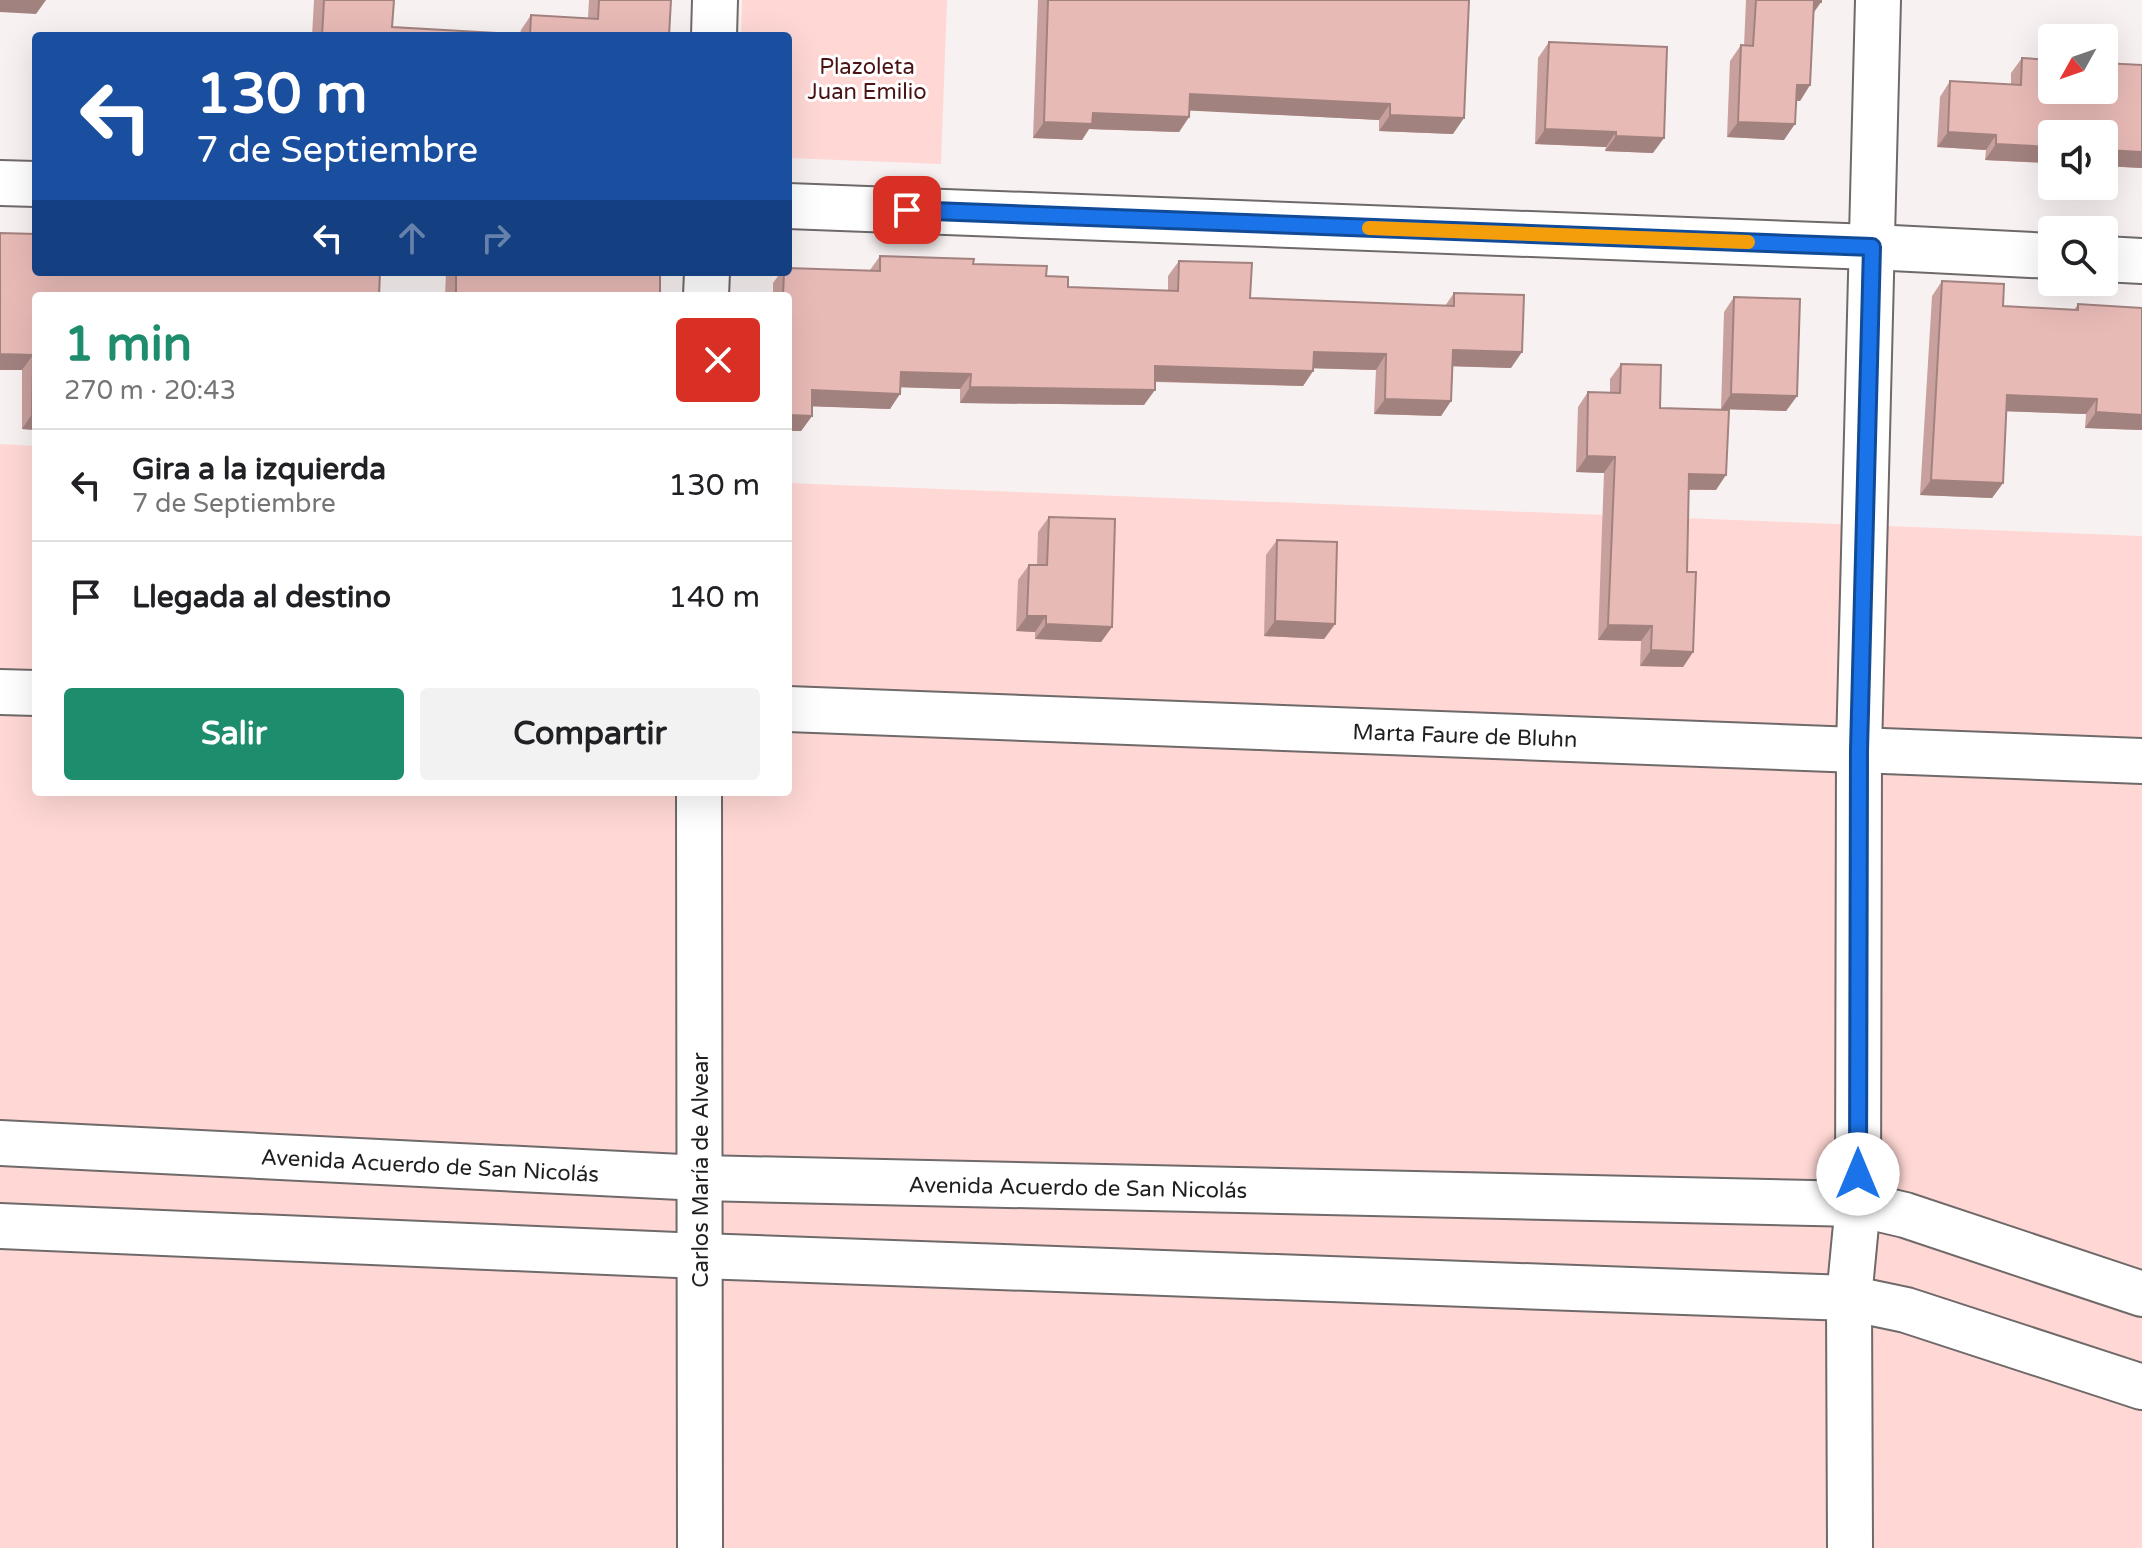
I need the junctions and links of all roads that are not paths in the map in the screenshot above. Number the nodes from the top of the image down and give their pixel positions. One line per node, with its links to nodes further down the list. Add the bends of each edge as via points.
1 (715, 0): 3 (street)
2 (1878, 0): 7 (street)
3 (714, 32)
4 (0, 183): 5 (street)
5 (32, 184)
6 (792, 206): 7 (street)
7 (1872, 247): 8 (street); 14 (street)
8 (2038, 255)
9 (2118, 260): 10 (street)
10 (2142, 261)
11 (0, 692): 12 (street)
12 (32, 693)
13 (792, 709): 14 (street, Marta Faure de Bluhn)
14 (1859, 750): 15 (street, Marta Faure de Bluhn); 19 (street)
15 (2142, 761)
16 (699, 796): 18 (street, Carlos María de Alvear)
17 (0, 1143): 18 (street, Avenida Acuerdo de San Nicolás)
18 (701, 1178): 19 (street, Avenida Acuerdo de San Nicolás); 21 (street, Carlos María de Alvear)
19 (1858, 1204): 22 (street, Avenida Acuerdo de San Nicolás); 23 (street)
20 (0, 1226): 21 (street)
21 (700, 1256): 23 (street); 25 (street, Carlos María de Alvear)
22 (2142, 1294)
23 (1849, 1298): 24 (street, via 1906,1310); 26 (street)
24 (2142, 1387)
25 (700, 1548)
26 (1850, 1548)

